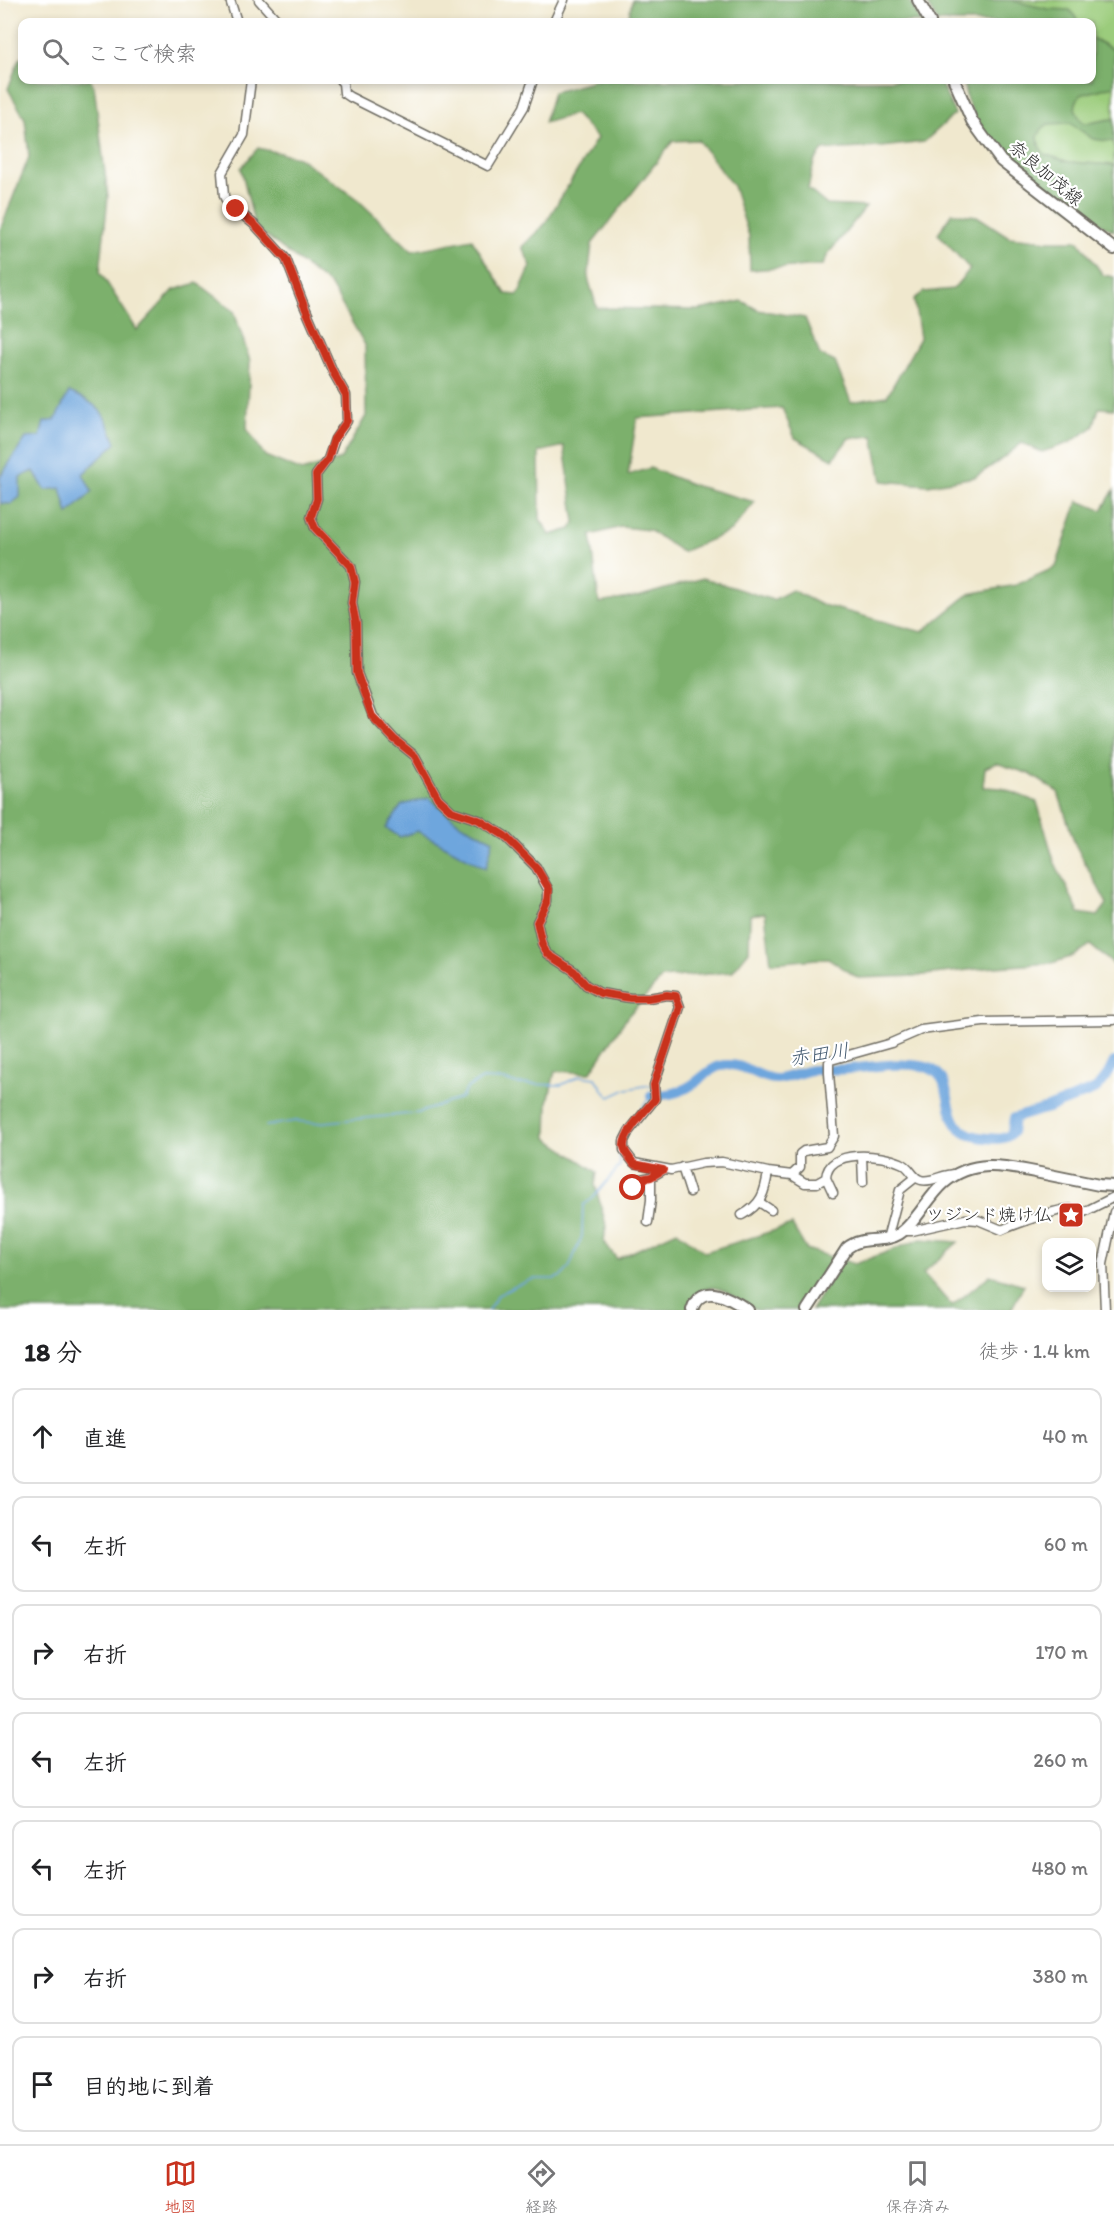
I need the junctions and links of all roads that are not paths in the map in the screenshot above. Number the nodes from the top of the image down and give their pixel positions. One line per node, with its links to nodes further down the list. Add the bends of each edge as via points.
1 (259, 0): 6 (street)
2 (564, 0): 7 (street)
3 (918, 0): 8 (main road)
4 (232, 1): 5 (street)
5 (236, 18)
6 (274, 18)
7 (556, 18)
8 (928, 18)
9 (250, 84): 17 (street, via 244,135 224,169 222,188 227,202 286,259 346,395 347,421 316,475 317,499 311,517 315,528 351,566 355,582 352,603 357,673 364,696 372,716 415,756 438,798 452,811 479,820 505,836 536,867 549,889 537,922 548,954 600,993 630,998 676,996 680,1007 654,1085 655,1099 624,1141 624,1150 634,1164)
10 (343, 84): 11 (street, via 344,93 350,97 488,166 524,107)
11 (532, 84)
12 (956, 84): 13 (main road, 奈良加茂線, via 972,121 1001,160)
13 (1114, 249)
14 (1114, 1020): 20 (street, via 983,1022 921,1030 831,1060 834,1136 827,1147 800,1154 800,1167)
15 (862, 1156): 22 (street, via 836,1160 829,1166); 23 (street, via 904,1163); 24 (street)
16 (682, 1167): 17 (street); 18 (street, via 722,1162); 27 (street)
17 (663, 1170): 21 (street)
18 (768, 1172): 20 (street); 30 (street)
19 (957, 1174): 23 (street, via 948,1173 928,1181); 25 (main road, via 972,1168 1005,1166); 35 (main road, via 937,1190)
20 (792, 1175): 22 (street, via 806,1184)
21 (651, 1177): 26 (street, via 636,1180); 34 (street)
22 (826, 1178): 28 (street)
23 (915, 1178): 36 (street, via 900,1190 895,1200)
24 (863, 1182)
25 (1114, 1186)
26 (633, 1188)
27 (690, 1192)
28 (833, 1193)
29 (1114, 1197): 35 (street, via 1084,1212 1069,1209 1026,1219 1002,1230 965,1219)
30 (759, 1202): 31 (street); 33 (street)
31 (771, 1210)
32 (1114, 1212): 40 (street, via 1103,1264)
33 (742, 1215)
34 (648, 1222)
35 (903, 1231): 36 (main road)
36 (887, 1239): 39 (main road, via 865,1240 847,1248)
37 (692, 1310): 38 (main road, via 702,1296 714,1294)
38 (748, 1310)
39 (807, 1310)
40 (1105, 1310)

